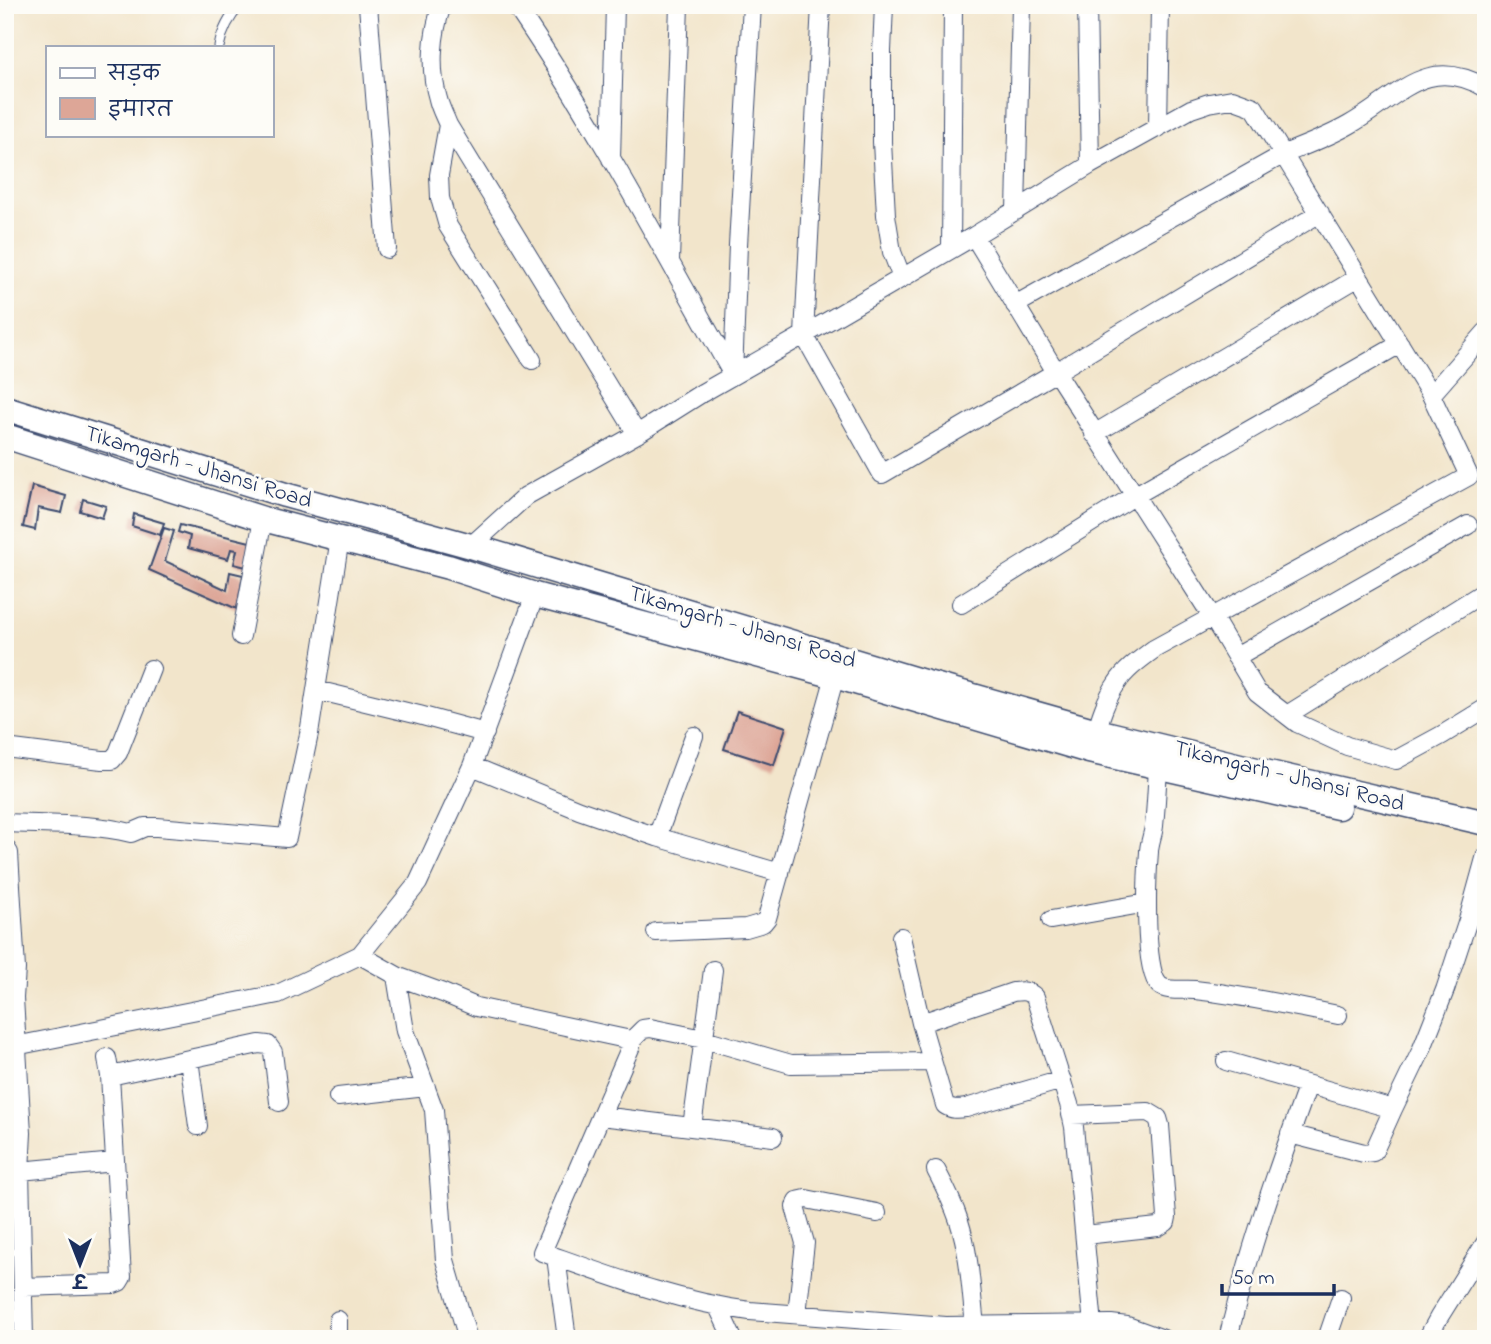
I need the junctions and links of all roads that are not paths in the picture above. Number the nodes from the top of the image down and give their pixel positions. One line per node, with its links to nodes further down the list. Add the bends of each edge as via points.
1 (241, 5): 14 (lane, via 221,33)
2 (368, 5): 24 (street)
3 (442, 5): 16 (street, via 433,68)
4 (514, 5): 19 (street)
5 (615, 5): 19 (street)
6 (679, 5): 26 (street)
7 (752, 5): 35 (street)
8 (821, 5): 31 (street)
9 (884, 5): 28 (street, via 886,215)
10 (953, 5): 25 (street)
11 (1021, 5): 21 (street)
12 (1087, 5): 20 (street)
13 (1160, 5): 17 (street)
14 (219, 46)
15 (1486, 88): 18 (street, via 1452,75 1430,75 1410,83 1349,125)
16 (448, 125): 33 (street, via 439,175 448,226); 38 (street)
17 (1158, 128): 18 (street, via 1191,109 1232,99 1254,107); 20 (street)
18 (1284, 154): 22 (street); 29 (street)
19 (611, 159): 26 (street)
20 (1090, 165): 21 (street)
21 (1016, 211): 23 (street)
22 (1320, 213): 27 (street); 34 (street)
23 (974, 236): 25 (street); 29 (street)
24 (387, 249)
25 (951, 249): 28 (street)
26 (670, 262): 35 (street)
27 (1359, 277): 32 (street); 39 (street)
28 (902, 278): 31 (street)
29 (1015, 305): 34 (street)
30 (1486, 332): 36 (street)
31 (804, 335): 34 (street, via 882,474); 35 (street)
32 (1400, 344): 36 (street); 41 (street)
33 (532, 360)
34 (1056, 372): 39 (street)
35 (733, 375): 38 (street)
36 (1431, 396): 51 (street, via 1469,476)
37 (5, 408): 45 (street, Tikamgarh - Jhansi Road, via 285,495)
38 (637, 433): 45 (street, via 526,496)
39 (1094, 433): 41 (street)
40 (5, 436): 42 (street)
41 (1134, 496): 49 (street); 51 (street)
42 (263, 519): 44 (street); 52 (street)
43 (1468, 525): 53 (street)
44 (340, 538): 48 (street); 56 (street)
45 (471, 546): 46 (street, Tikamgarh - Jhansi Road)
46 (615, 590): 50 (street); 61 (street, Tikamgarh - Jhansi Road, via 920,681)
47 (1486, 591): 58 (street)
48 (535, 595): 50 (street); 59 (street)
49 (961, 604)
50 (607, 614): 55 (street)
51 (1213, 618): 53 (street); 61 (street, via 1135,663 1117,683)
52 (241, 636)
53 (1236, 656): 58 (street, via 1257,692)
54 (151, 669): 62 (street, via 112,760)
55 (835, 676): 61 (street); 71 (street)
56 (316, 690): 59 (street); 65 (street, via 287,838 157,827 131,834)
57 (1486, 708): 58 (street, via 1396,760 1347,746)
58 (1287, 715)
59 (485, 733): 63 (street)
60 (694, 736): 67 (street)
61 (1093, 741): 64 (street); 66 (street, Tikamgarh - Jhansi Road)
62 (5, 748)
63 (472, 766): 67 (street); 76 (street, via 418,883)
64 (1158, 767): 68 (street); 72 (street)
65 (5, 823)
66 (1486, 824)
67 (657, 837): 71 (street)
68 (1486, 841)
69 (5, 847): 83 (street, via 15,956)
70 (1486, 855): 94 (street, via 1445,990)
71 (780, 873): 74 (street, via 763,923 746,928)
72 (1147, 903): 73 (street); 79 (street, via 1149,946 1155,979 1161,987)
73 (1051, 920)
74 (656, 932)
75 (901, 937): 80 (street)
76 (360, 955): 78 (street); 83 (street, via 278,994)
77 (713, 970): 81 (street)
78 (396, 976): 82 (street, via 477,1007); 91 (street, via 405,1031)
79 (1338, 1015)
80 (921, 1023): 87 (street); 89 (street, via 1013,992 1030,992)
81 (704, 1039): 82 (street, via 646,1028); 87 (street, via 791,1064); 98 (street)
82 (629, 1043): 96 (street)
83 (11, 1047): 103 (street, via 22,1133)
84 (107, 1058): 88 (street)
85 (190, 1059): 88 (street); 93 (street, via 268,1045 273,1052); 97 (street)
86 (1226, 1061): 90 (street)
87 (932, 1062): 89 (street, via 945,1105 957,1110)
88 (110, 1076): 101 (street)
89 (1062, 1080): 95 (street)
90 (1308, 1085): 94 (street); 99 (street)
91 (426, 1087): 92 (street); 118 (street, via 434,1110 445,1260)
92 (338, 1097)
93 (279, 1102)
94 (1393, 1109): 99 (street, via 1370,1153)
95 (1071, 1115): 105 (street); 105 (street, via 1148,1112 1160,1125 1166,1222 1158,1227)
96 (601, 1116): 98 (street); 107 (street, via 542,1252)
97 (198, 1126)
98 (692, 1127): 100 (street)
99 (1290, 1134): 122 (street, via 1240,1286)
100 (773, 1136)
101 (115, 1162): 103 (street); 109 (street, via 119,1282)
102 (936, 1170): 115 (street, via 962,1231)
103 (20, 1171): 109 (street)
104 (877, 1213): 112 (street, via 797,1201 805,1243)
105 (1085, 1235): 114 (street)
106 (1486, 1242): 108 (street)
107 (556, 1257): 111 (street); 119 (street)
108 (1479, 1267): 124 (street)
109 (23, 1287): 116 (street)
110 (1341, 1298): 123 (street)
111 (718, 1307): 112 (street); 120 (street)
112 (797, 1314): 115 (street)
113 (338, 1320): 117 (street)
114 (1093, 1325): 115 (street); 121 (street, via 1127,1326)
115 (972, 1330)
116 (24, 1339)
117 (338, 1339)
118 (468, 1339)
119 (567, 1339)
120 (733, 1339)
121 (1163, 1339)
122 (1228, 1339)
123 (1327, 1339)
124 (1427, 1339)

